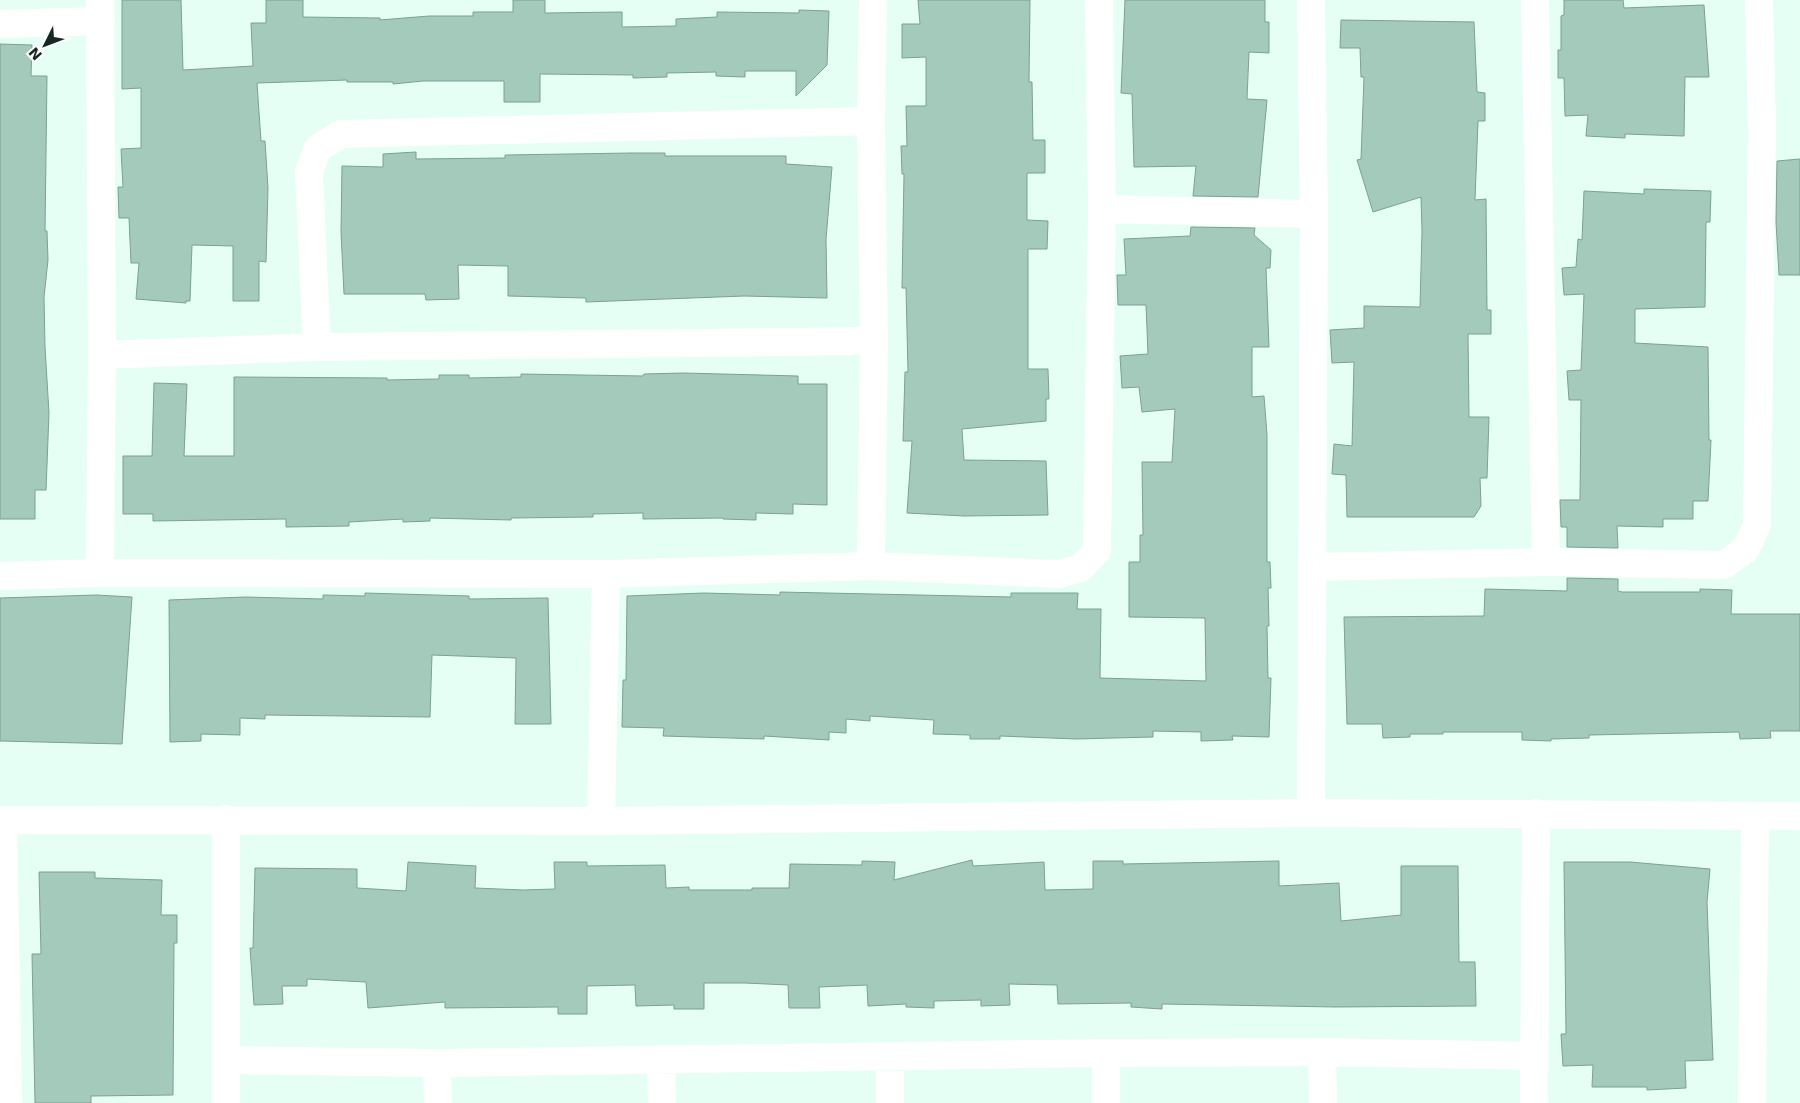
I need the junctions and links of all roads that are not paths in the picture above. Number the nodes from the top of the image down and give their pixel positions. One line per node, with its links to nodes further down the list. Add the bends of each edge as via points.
1 (872, 0): 8 (street)
2 (1099, 0): 9 (street)
3 (1310, 0): 10 (street)
4 (1535, 0): 14 (street)
5 (1759, 0): 14 (street, via 1762,127 1757,525 1746,550 1724,565)
6 (100, 10): 7 (street); 13 (street)
7 (0, 24)
8 (871, 121): 11 (street); 12 (street, via 341,134 318,148 309,173)
9 (1102, 209): 10 (street); 15 (street, via 1097,551 1081,568 1059,574)
10 (1314, 214): 16 (street)
11 (874, 341): 12 (street); 15 (street)
12 (317, 348): 13 (street)
13 (102, 355): 17 (street)
14 (1546, 562): 16 (street)
15 (871, 566): 18 (street)
16 (1312, 567): 20 (street)
17 (100, 573): 18 (street); 19 (street)
18 (606, 574): 26 (street)
19 (0, 576)
20 (1311, 813): 21 (street); 26 (street)
21 (1536, 813): 23 (street); 29 (street)
22 (1800, 816): 23 (street)
23 (1755, 817): 43 (street)
24 (226, 819): 25 (street); 26 (street); 33 (street)
25 (2, 820): 30 (street)
26 (601, 821)
27 (1322, 1052): 28 (street); 29 (street); 41 (street)
28 (1106, 1053): 31 (street); 40 (street)
29 (1533, 1056): 42 (street)
30 (4, 1057): 35 (street)
31 (890, 1057): 32 (street); 39 (street)
32 (661, 1059): 34 (street); 38 (street)
33 (226, 1060): 34 (street); 36 (street)
34 (437, 1063): 37 (street)
35 (8, 1103)
36 (226, 1103)
37 (438, 1103)
38 (662, 1103)
39 (890, 1103)
40 (1106, 1103)
41 (1323, 1103)
42 (1534, 1103)
43 (1752, 1103)

